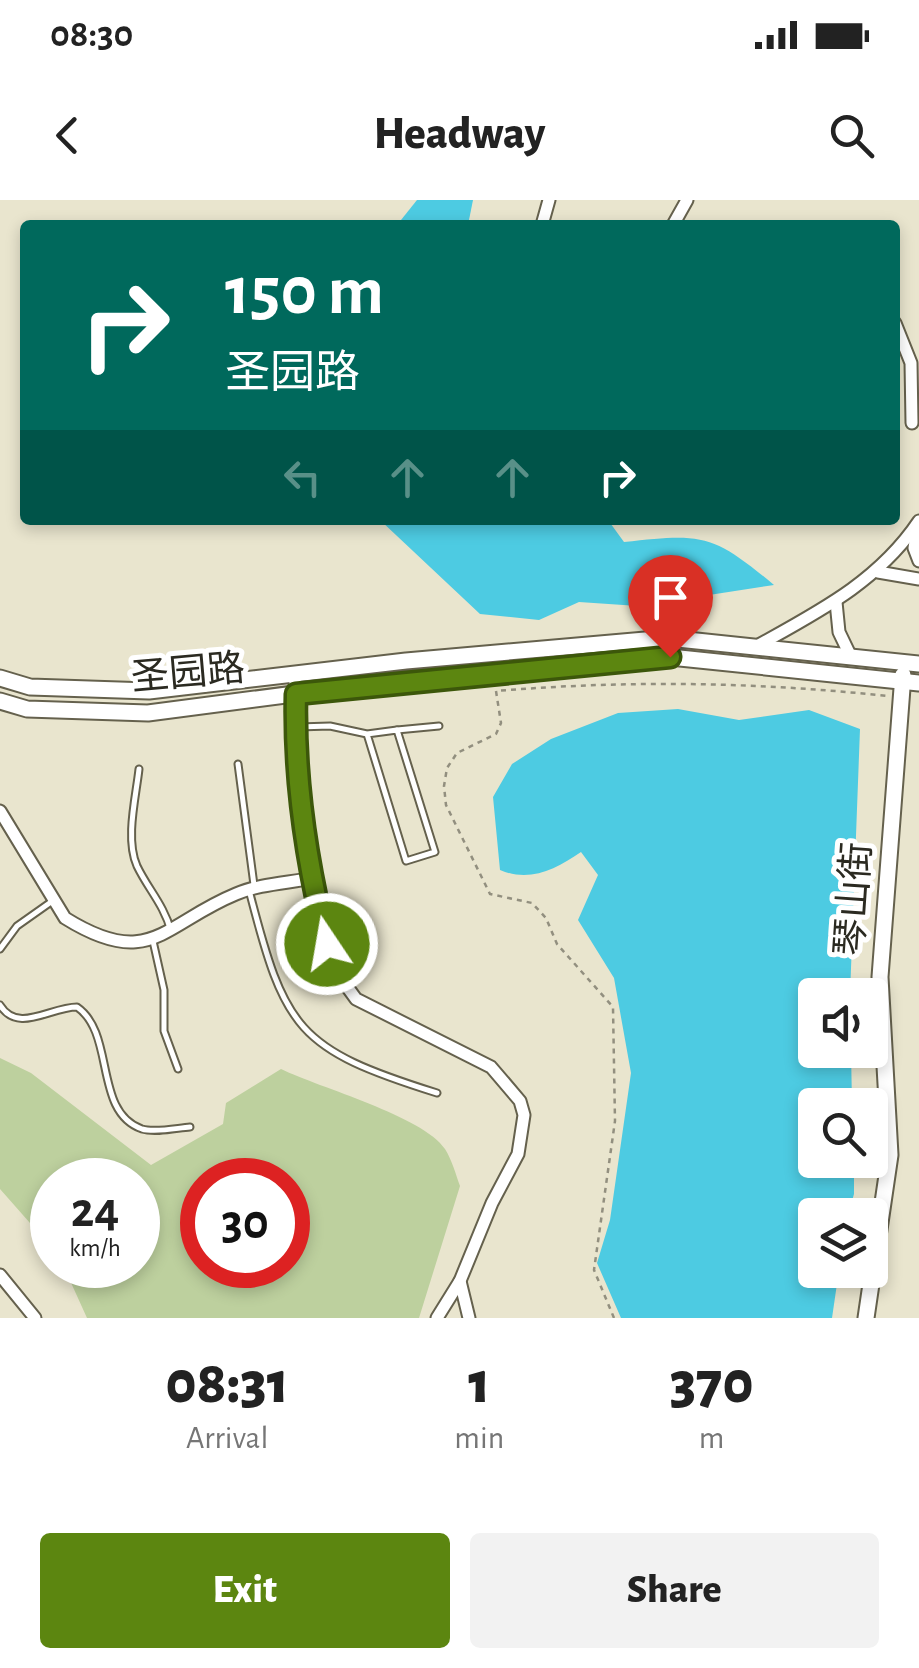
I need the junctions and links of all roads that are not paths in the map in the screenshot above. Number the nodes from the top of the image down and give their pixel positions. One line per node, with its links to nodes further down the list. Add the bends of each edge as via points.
1 (900, 336): 2 (street, via 912,364)
2 (915, 424)
3 (918, 522): 4 (street); 5 (street)
4 (919, 561)
5 (878, 572): 6 (street); 7 (street)
6 (919, 578)
7 (836, 602): 8 (street); 9 (street)
8 (756, 647): 9 (street, 圣园路); 11 (street, 圣园路, via 668,638)
9 (850, 657): 10 (street, 圣园路)
10 (911, 663): 13 (street, 琴山街)
11 (295, 674): 12 (street, 圣园路, via 148,691 30,687); 14 (street)
12 (0, 678)
13 (908, 687): 14 (street, 圣园路, via 670,657); 38 (street, 琴山街, via 880,977 890,1155)
14 (296, 694): 15 (street, 圣园路, via 148,713 27,709); 17 (street)
15 (0, 701)
16 (439, 726): 18 (lane)
17 (295, 727): 19 (lane); 23 (street)
18 (397, 730): 19 (lane); 19 (lane, via 436,852 406,861)
19 (367, 734)
20 (238, 764): 24 (lane)
21 (139, 768): 26 (lane, via 136,864 159,898)
22 (0, 811): 25 (street)
23 (313, 878): 24 (street); 34 (street, via 327,944 356,999 491,1067 520,1101 518,1154)
24 (252, 890): 26 (street); 31 (lane, via 270,970 284,1005 310,1036 374,1073)
25 (51, 902): 27 (street, via 80,927 135,944); 28 (lane, via 17,926)
26 (170, 931): 27 (street)
27 (153, 941): 30 (lane, via 164,1031)
28 (0, 950)
29 (0, 1005): 32 (lane, via 20,1020 77,1007 97,1025 111,1089 129,1118 146,1130)
30 (178, 1069)
31 (437, 1093)
32 (190, 1126)
33 (0, 1275): 35 (street)
34 (460, 1282): 36 (street); 37 (street)
35 (35, 1318)
36 (436, 1318)
37 (469, 1318)
38 (866, 1318)

